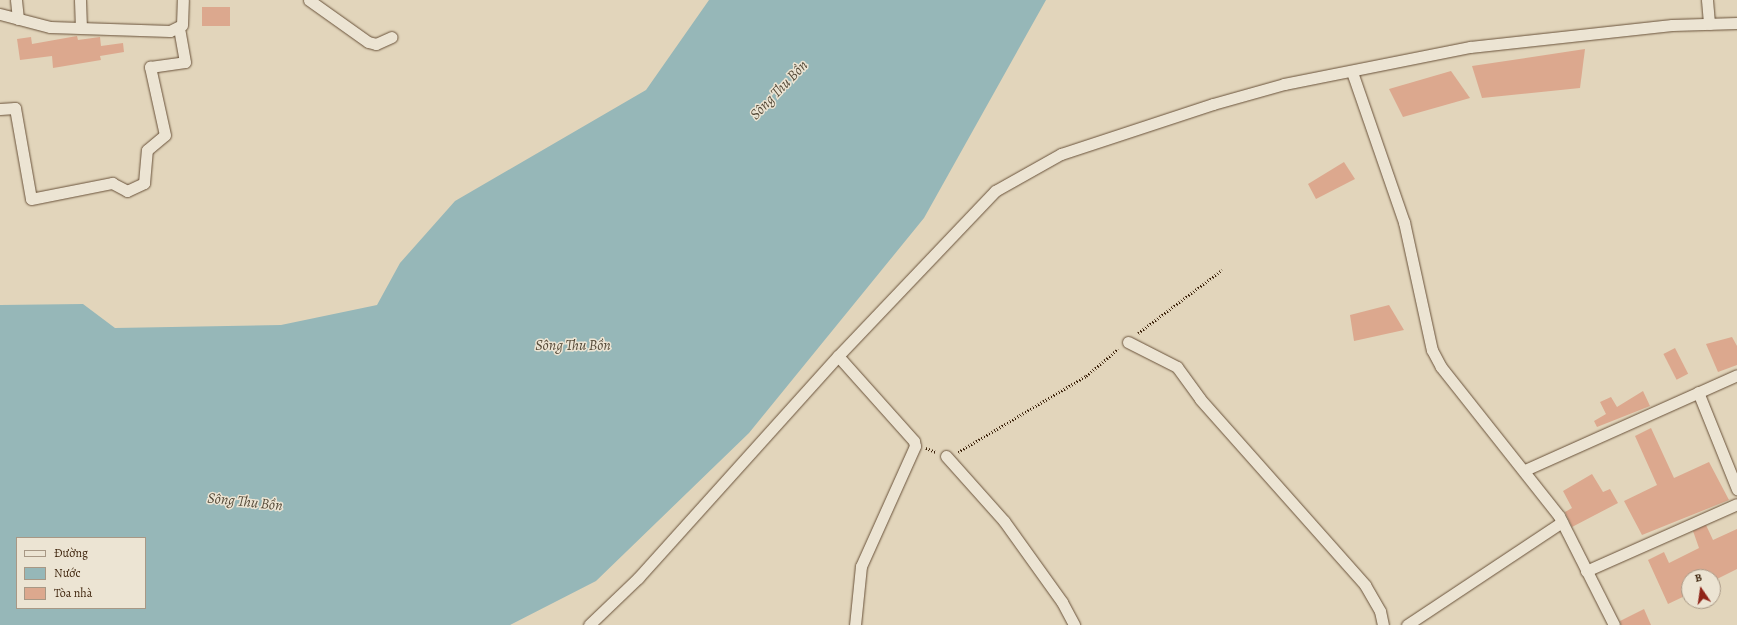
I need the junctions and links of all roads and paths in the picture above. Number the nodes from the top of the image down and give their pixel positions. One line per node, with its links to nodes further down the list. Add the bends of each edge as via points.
1 (16, 0): 7 (street)
2 (80, 0): 10 (street)
3 (183, 0): 11 (street, via 182,22)
4 (309, 0): 12 (street, via 368,42 376,44)
5 (1707, 0): 9 (street)
6 (0, 14): 7 (street)
7 (18, 19): 10 (street, via 50,27)
8 (1737, 23): 9 (street)
9 (1709, 24): 13 (street, via 1672,25 1470,47)
10 (82, 28): 11 (street, via 170,31)
11 (179, 28): 14 (street, via 185,62 150,67 165,136 147,150 144,183 127,191 112,183 31,199 15,108)
12 (392, 37)
13 (1352, 72): 17 (street, via 1284,84 1213,104 1061,154 995,191); 22 (street, via 1404,222 1432,350 1441,366)
14 (0, 109)
15 (1222, 270): 16 (path)
16 (1128, 342): 21 (path, via 1086,376); 30 (street, via 1177,367 1200,399 1365,585 1380,611)
17 (838, 356): 20 (street); 27 (street, via 669,544)
18 (1737, 375): 19 (street)
19 (1698, 392): 22 (street); 23 (street)
20 (914, 443): 21 (path); 28 (street, via 861,566)
21 (946, 456): 29 (street, via 1004,521 1062,602)
22 (1525, 470): 25 (street)
23 (1737, 489)
24 (1737, 504): 26 (street)
25 (1562, 522): 26 (street); 31 (street)
26 (1586, 571): 32 (street)
27 (589, 625)
28 (855, 625)
29 (1074, 625)
30 (1383, 625)
31 (1409, 625)
32 (1614, 625)

